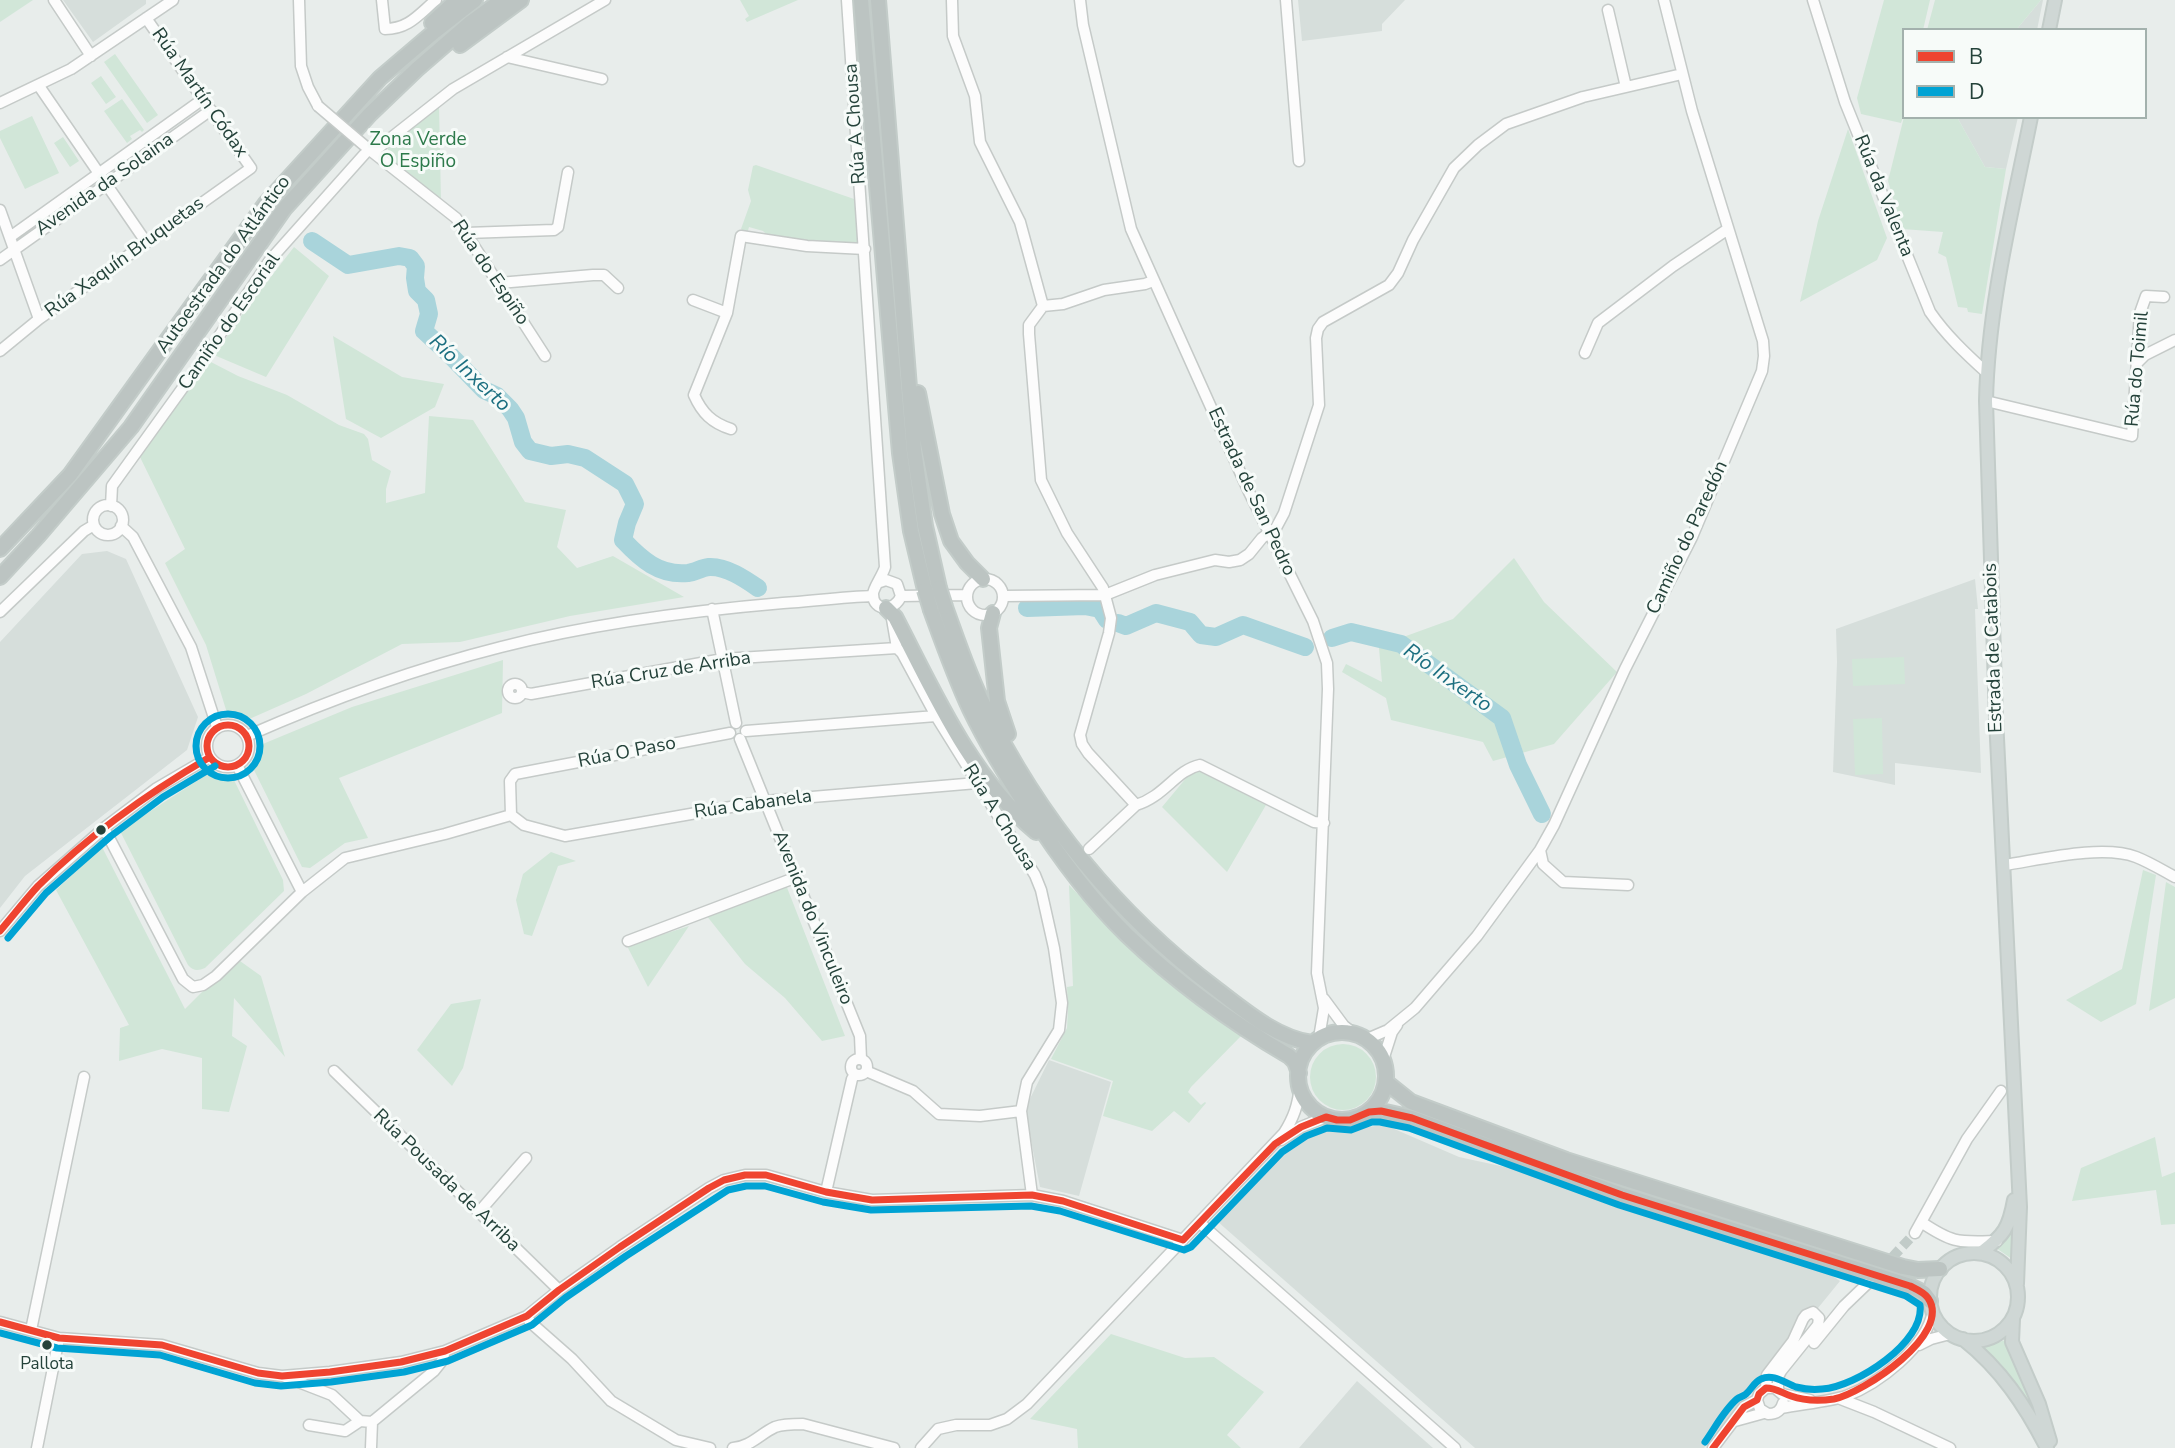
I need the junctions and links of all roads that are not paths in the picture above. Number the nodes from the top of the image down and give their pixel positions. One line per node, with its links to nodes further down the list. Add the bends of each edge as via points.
1 (54, 0): 24 (street)
2 (153, 0): 22 (street, Rúa Martín Códax)
3 (173, 0): 22 (street)
4 (299, 0): 36 (street, Rúa do Espiño, bridge, via 301,66 308,87 318,106)
5 (382, 0): 6 (street, via 385,29 397,29)
6 (436, 0)
7 (457, 0): 27 (highway)
8 (475, 0): 27 (highway, Autoestrada do Atlántico)
9 (502, 0): 34 (highway, Autoestrada do Atlántico)
10 (521, 0): 34 (highway)
11 (605, 0): 25 (street, Camiño do Escorial)
12 (847, 0): 47 (street, Rúa A Chousa)
13 (862, 0): 75 (highway, via 900,453 911,531)
14 (878, 0): 58 (highway)
15 (952, 0): 55 (street, via 953,36 975,96 981,142 1020,222)
16 (1080, 0): 50 (street, Estrada de San Pedro, via 1131,229)
17 (1286, 0): 37 (street)
18 (1664, 0): 26 (street, Camiño do Paredón)
19 (1813, 0): 64 (street, Rúa da Valenta, via 1845,102 1930,312)
20 (2055, 0): 23 (main road)
21 (1608, 10): 30 (street)
22 (150, 16): 24 (street); 31 (street, Rúa Martín Códax)
23 (2049, 28)
24 (91, 56): 29 (street)
25 (507, 57): 28 (street); 36 (street, Camiño do Escorial)
26 (1682, 74): 30 (street); 43 (street, Camiño do Paredón)
27 (380, 78): 71 (highway, Autoestrada do Atlántico, via 266,203 70,475)
28 (602, 79)
29 (39, 86): 32 (street); 40 (street)
30 (1626, 87): 70 (street, via 1506,124 1478,145 1454,168 1389,285 1323,322 1316,338 1318,405 1284,513)
31 (203, 99): 33 (street, Rúa Martín Códax); 40 (street, Avenida da Solaina)
32 (0, 103)
33 (211, 110): 38 (street, Rúa Martín Códax); 41 (street, Avenida da Solaina)
34 (370, 114): 72 (highway, Autoestrada do Atlántico, via 284,209 131,426)
35 (2031, 119): 64 (main road, Estrada de Catabois, via 1996,288)
36 (369, 149): 44 (street, Rúa do Espiño, via 456,218); 67 (street, Camiño do Escorial, via 270,260 112,486)
37 (1300, 161)
38 (251, 168): 46 (street, Rúa Xaquín Bruquetas)
39 (568, 172): 44 (street, via 554,230)
40 (99, 173): 41 (street); 45 (street, Avenida da Solaina)
41 (107, 184): 46 (street); 48 (street, Avenida da Solaina)
42 (0, 210): 45 (street)
43 (1728, 229): 61 (street, via 1598,323); 106 (street, Camiño do Paredón, via 1763,341 1762,371 1692,537)
44 (466, 233): 51 (street, Rúa do Espiño)
45 (10, 237): 48 (street)
46 (146, 242): 57 (street, Rúa Xaquín Bruquetas)
47 (865, 249): 56 (street, via 741,236); 74 (street, Rúa A Chousa, via 885,567)
48 (14, 250): 49 (street, Avenida da Solaina); 57 (street)
49 (0, 260)
50 (1153, 281): 55 (street); 70 (street, Estrada de San Pedro)
51 (499, 283): 52 (street, via 604,275); 62 (street, Rúa do Espiño)
52 (618, 288)
53 (2164, 297): 63 (street, Rúa do Toimil, via 2146,296 2140,313)
54 (693, 300): 56 (street)
55 (1043, 306): 77 (street, via 1029,325 1041,480)
56 (727, 313): 66 (street, via 694,396 701,410 718,425)
57 (39, 319): 60 (street, Rúa Xaquín Bruquetas)
58 (903, 319): 73 (highway, via 942,514 951,541); 75 (highway)
59 (2175, 340): 63 (street)
60 (0, 351)
61 (1585, 353)
62 (545, 356)
63 (2137, 363): 65 (street, Rúa do Toimil, via 2132,436)
64 (1986, 372): 65 (main road, Estrada de Catabois)
65 (1986, 401): 107 (main road, Estrada de Catabois)
66 (731, 429)
67 (111, 506): 68 (street, via 97,510); 69 (street, via 121,512)
68 (94, 525): 69 (street, via 106,535); 84 (street)
69 (121, 526): 91 (street, via 133,537 191,647)
70 (1270, 533): 77 (street, via 1240,559 1215,560 1155,575); 102 (street, Estrada de San Pedro, via 1316,629 1327,663)
71 (0, 549)
72 (0, 577)
73 (983, 579): 76 (street, via 975,582); 80 (street, via 997,583)
74 (880, 582): 78 (street); 79 (street, via 897,584)
75 (932, 589): 81 (highway, bridge)
76 (967, 595): 79 (street); 85 (street, via 971,609)
77 (1105, 595): 80 (street); 100 (street, via 1111,618 1109,633 1080,735 1088,753)
78 (873, 596): 82 (street); 83 (street)
79 (901, 596): 83 (street)
80 (1004, 596): 85 (street)
81 (938, 608): 99 (highway, via 983,705); 104 (highway, via 951,666 970,709 996,760)
82 (712, 609): 87 (street); 94 (street, via 551,635 431,666 326,702)
83 (888, 610): 86 (street, Rúa A Chousa); 104 (highway, via 969,753 996,791)
84 (0, 612)
85 (993, 614): 99 (highway, via 989,628 999,710)
86 (899, 650): 87 (street, Rúa Cruz de Arriba); 89 (street, Rúa A Chousa)
87 (723, 659): 88 (street, Rúa Cruz de Arriba); 90 (street)
88 (522, 692)
89 (936, 716): 93 (street); 97 (street, Rúa A Chousa)
90 (736, 723): 92 (street); 93 (street, via 743,725)
91 (217, 727): 94 (street, via 237,726); 95 (street, via 207,740)
92 (730, 733): 93 (street, via 734,738); 101 (street, Rúa O Paso, via 514,774)
93 (743, 735): 98 (street, Avenida do Vinculeiro)
94 (247, 736): 96 (street, via 247,755)
95 (210, 757): 96 (street, via 225,767); 103 (street, via 157,788)
96 (237, 765): 111 (street)
97 (977, 783): 98 (street, Rúa Cabanela); 125 (street, Rúa A Chousa, via 1041,890 1062,1003 1059,1030 1027,1082)
98 (765, 800): 101 (street, Rúa Cabanela, via 565,836 518,822); 108 (street, Avenida do Vinculeiro)
99 (1039, 802): 117 (highway, via 1098,881 1181,962 1283,1035)
100 (1136, 804): 102 (street, via 1164,790 1189,767 1200,765 1314,822); 105 (street)
101 (511, 815): 111 (street, via 345,858)
102 (1324, 822): 114 (street, Estrada de San Pedro, via 1317,973)
103 (104, 828): 111 (street, via 183,979 193,987 216,976); 112 (street, via 38,886)
104 (1052, 846): 122 (highway, via 1126,934 1223,1013 1289,1056)
105 (1088, 849)
106 (1540, 850): 110 (street, via 1543,864 1563,882); 115 (street, Camiño do Paredón, via 1477,936)
107 (2004, 865): 109 (street, via 2117,853 2135,856); 130 (main road, Estrada de Catabois)
108 (797, 877): 113 (street); 120 (street, Avenida do Vinculeiro, via 860,1036 861,1059 867,1064)
109 (2175, 877)
110 (1628, 886)
111 (302, 892)
112 (0, 931)
113 (628, 941)
114 (1324, 998): 116 (street, via 1344,1026); 117 (street)
115 (1399, 1021): 116 (street, via 1377,1036); 118 (street)
116 (1360, 1036): 117 (highway, via 1343,1032); 118 (highway, via 1379,1050)
117 (1316, 1041): 122 (highway, via 1304,1054)
118 (1383, 1060): 123 (highway)
119 (334, 1071): 133 (street, Rúa Pousada de Arriba)
120 (861, 1073): 125 (street, via 913,1091 939,1114 980,1116); 131 (street, via 852,1079)
121 (84, 1077): 148 (street)
122 (1299, 1079): 127 (highway, via 1308,1105); 128 (street, via 1295,1114)
123 (1386, 1082): 126 (highway); 140 (highway, via 1410,1102 1566,1160 1903,1267)
124 (2001, 1091): 134 (street, via 1967,1139)
125 (1020, 1111): 132 (street, Rúa A Chousa)
126 (1370, 1112): 127 (highway, via 1350,1120); 144 (highway, via 1412,1118 1622,1195 1910,1286)
127 (1326, 1117): 128 (street)
128 (1275, 1144): 135 (street)
129 (526, 1158): 133 (street)
130 (2018, 1182): 138 (main road, Estrada de Catabois, via 2011,1218); 142 (main road, Estrada de Catabois)
131 (827, 1192): 132 (street, via 872,1200); 143 (street, via 766,1175 724,1180)
132 (1032, 1195): 137 (street)
133 (479, 1212): 143 (street, Rúa Pousada de Arriba)
134 (1921, 1222): 136 (street); 138 (street, via 1958,1242)
135 (1200, 1223): 137 (street); 172 (street)
136 (1914, 1233)
137 (1183, 1240): 171 (street, via 1027,1404 990,1425 956,1424 938,1429)
138 (1997, 1241): 139 (main road, Estrada de Catabois)
139 (1982, 1252): 140 (main road, Estrada de Catabois, via 1955,1257); 142 (main road, via 2004,1264)
140 (1935, 1269): 144 (main road)
141 (1869, 1282): 151 (street)
142 (2017, 1284): 146 (main road, Estrada de Catabois)
143 (559, 1290): 145 (street)
144 (1929, 1302): 149 (main road, Estrada de Catabois, via 1940,1324); 152 (street, via 1931,1322)
145 (527, 1315): 153 (street); 168 (street, via 611,1401 677,1440)
146 (2012, 1319): 149 (main road, via 2005,1329 1982,1340); 175 (main road, Estrada de Catabois, via 2011,1342 2039,1404)
147 (0, 1322): 148 (street)
148 (31, 1330): 150 (street)
149 (1956, 1337): 152 (street, via 1931,1339); 175 (main road, Estrada de Catabois, via 1977,1350 2011,1387)
150 (59, 1338): 154 (street, via 162,1345); 166 (street)
151 (1814, 1343)
152 (1913, 1349): 157 (street, via 1869,1385)
153 (445, 1351): 154 (street, via 401,1362); 164 (street, via 434,1371)
154 (282, 1376): 162 (street, via 332,1395)
155 (1766, 1388): 156 (street); 156 (street, via 1767,1376 1803,1319 1813,1312 1818,1325 1781,1371); 158 (street)
156 (1780, 1392): 159 (street); 160 (street)
157 (1838, 1398): 159 (street); 174 (street)
158 (1757, 1399): 161 (street); 163 (street, via 1744,1406)
159 (1816, 1401): 160 (street)
160 (1781, 1408): 161 (street)
161 (1764, 1413): 163 (street)
162 (360, 1421): 164 (street); 165 (street, via 345,1431)
163 (1734, 1421): 173 (street)
164 (372, 1423): 167 (street)
165 (309, 1425)
166 (37, 1448)
167 (371, 1448)
168 (710, 1448)
169 (733, 1448): 170 (street, via 791,1424)
170 (894, 1448)
171 (921, 1448)
172 (1455, 1448)
173 (1713, 1448)
174 (1950, 1448)
175 (2049, 1448)

